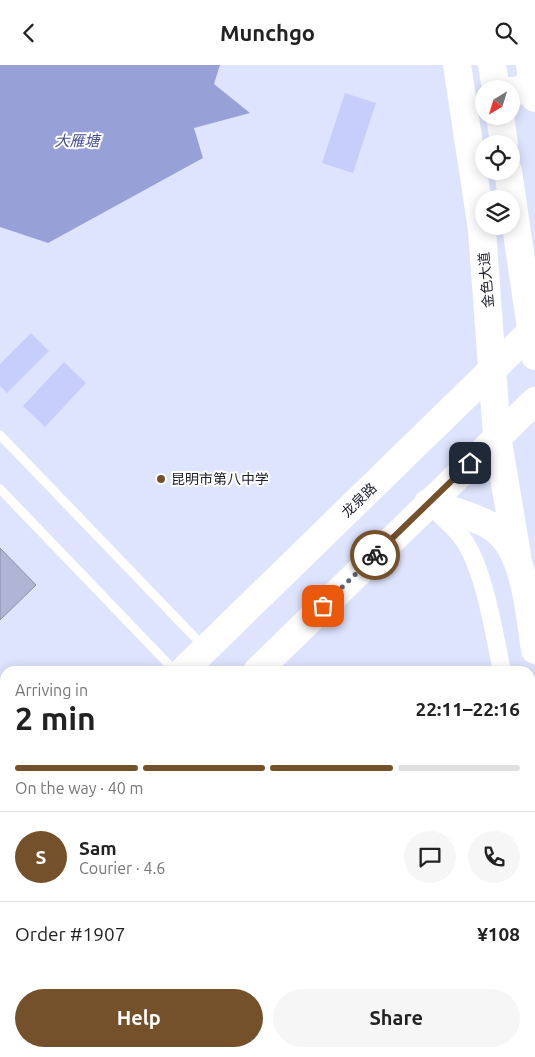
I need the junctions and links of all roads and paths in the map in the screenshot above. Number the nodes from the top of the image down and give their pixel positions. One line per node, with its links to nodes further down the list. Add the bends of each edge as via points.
1 (457, 65): 5 (main road); 12 (main road, 金色大道, via 482,230)
2 (492, 65): 4 (main road)
3 (530, 65): 8 (main road)
4 (494, 80)
5 (475, 82)
6 (535, 82): 7 (main road)
7 (520, 90)
8 (535, 98)
9 (509, 180): 11 (main road)
10 (535, 328): 12 (main road, 龙泉路)
11 (535, 356)
12 (493, 369): 15 (main road, 金色大道); 19 (main road, 龙泉路)
13 (535, 401): 15 (main road)
14 (0, 435): 19 (lane)
15 (497, 436): 17 (main road); 18 (main road, 金色大道)
16 (0, 489): 21 (lane)
17 (428, 503): 18 (main road, via 491,526 505,538); 23 (main road); 24 (street, via 461,536 474,561)
18 (517, 557): 20 (main road, 金色大道)
19 (206, 649): 22 (main road, 龙泉路)
20 (535, 650)
21 (170, 666)
22 (188, 666)
23 (262, 666)
24 (501, 666)

